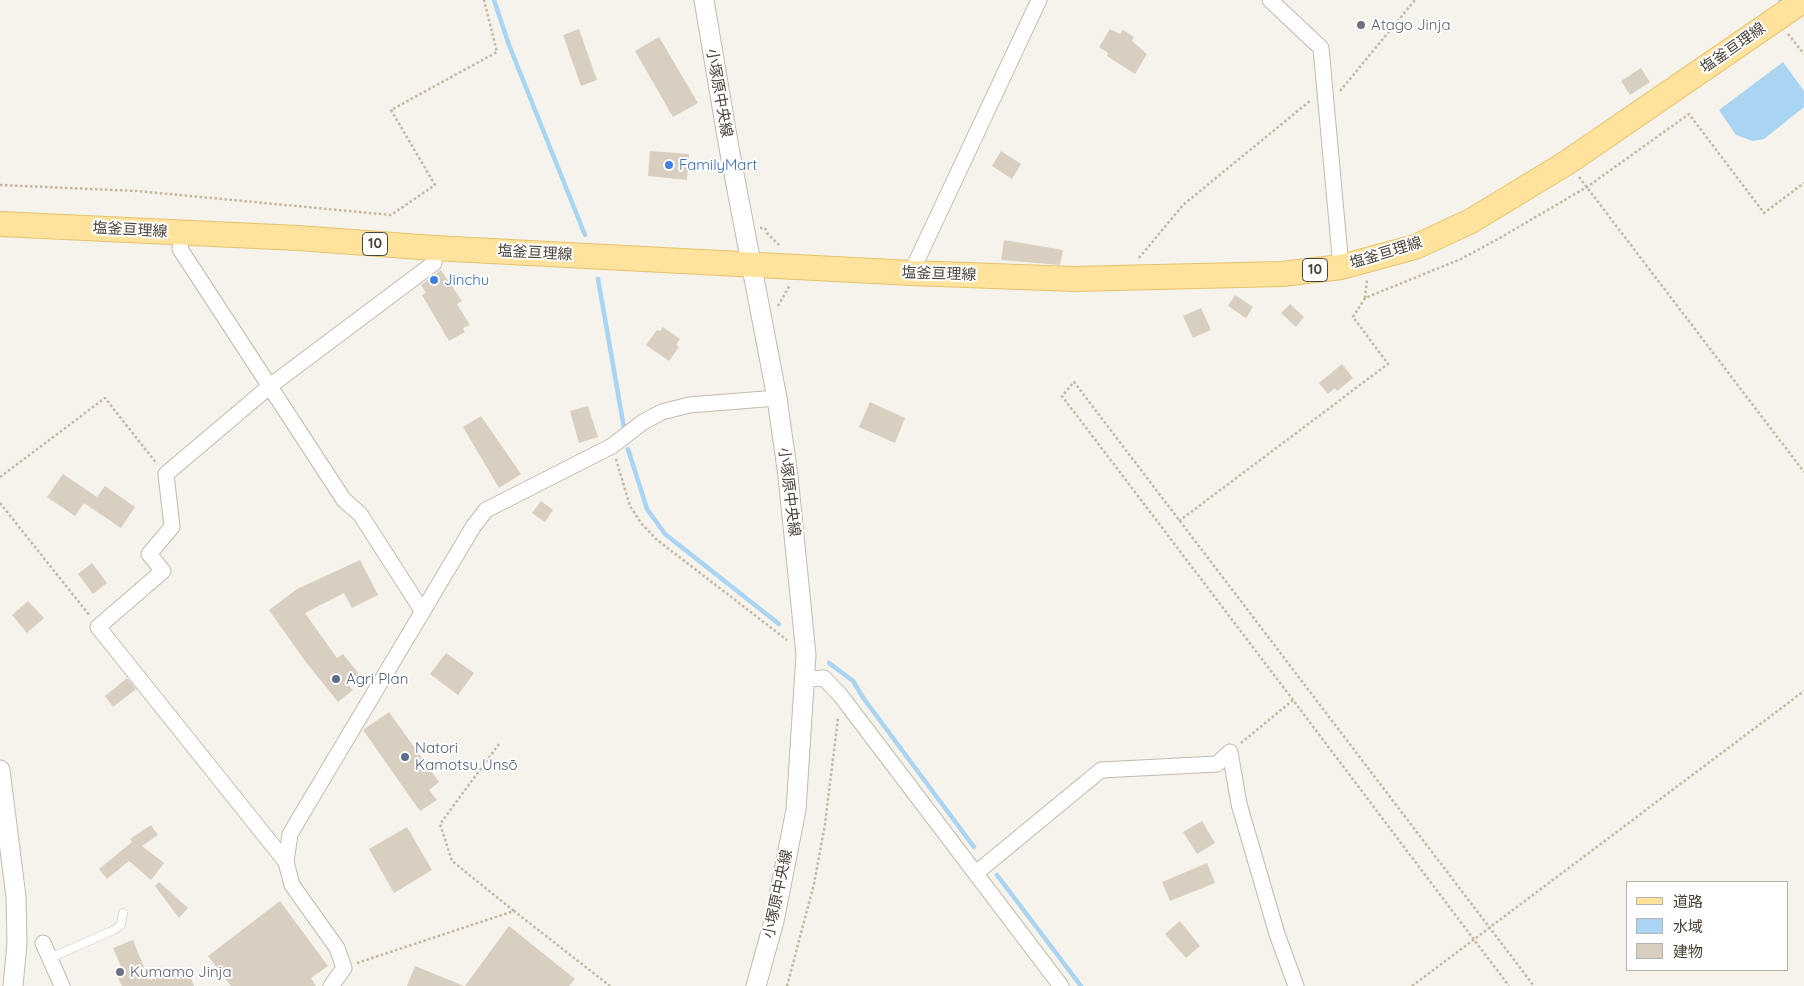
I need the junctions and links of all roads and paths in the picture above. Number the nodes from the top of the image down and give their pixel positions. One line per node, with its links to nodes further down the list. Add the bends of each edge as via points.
1 (484, 0): 13 (path, via 497,52 391,110 436,185 391,215 138,191)
2 (704, 0): 21 (street, 小塚原中央線)
3 (1039, 0): 23 (street)
4 (1270, 0): 9 (street, via 1321,48)
5 (1415, 0): 10 (path)
6 (1804, 0): 7 (main road, 塩釜亘理線 / 10)
7 (1776, 19): 8 (path); 11 (main road, 塩釜亘理線 / 10)
8 (1804, 54)
9 (1325, 87): 10 (street); 20 (path, via 1183,205)
10 (1326, 108): 22 (street)
11 (1568, 162): 14 (path); 22 (main road, 塩釜亘理線 / 10, via 1471,221 1423,243)
12 (1804, 183): 14 (path, via 1764,213 1689,114)
13 (0, 185)
14 (1587, 187): 29 (path); 33 (path, via 1462,259 1365,298 1353,317 1388,364)
15 (0, 224): 17 (main road, 塩釜亘理線 / 10)
16 (765, 228): 19 (path)
17 (182, 233): 18 (main road, 塩釜亘理線 / 10); 26 (street, via 180,249)
18 (434, 248): 21 (main road, 塩釜亘理線 / 10); 26 (street, via 434,263)
19 (783, 250)
20 (1139, 258)
21 (751, 265): 23 (main road, 塩釜亘理線 / 10); 27 (street, 小塚原中央線)
22 (1340, 267): 23 (main road, 塩釜亘理線 / 10, via 1282,274 1074,279)
23 (911, 274)
24 (790, 288): 25 (path, via 781,298)
25 (773, 299)
26 (270, 386): 30 (street); 34 (street, via 344,500 360,514)
27 (777, 398): 28 (street, via 689,405 662,412); 36 (street, 小塚原中央線)
28 (612, 446): 34 (street, via 486,510); 36 (path, via 630,506 641,524)
29 (1804, 472)
30 (166, 474): 31 (path, via 105,398); 35 (street, via 172,527 149,554 164,572)
31 (0, 477)
32 (0, 503): 35 (path)
33 (1179, 520): 40 (path, via 1074,382 1062,396); 48 (path)
34 (423, 612): 44 (street, via 290,834)
35 (98, 627): 44 (street)
36 (806, 655): 37 (street, 小塚原中央線)
37 (805, 679): 39 (street, via 824,678); 57 (street, 小塚原中央線, via 796,810 774,921)
38 (1804, 690): 48 (path)
39 (841, 696): 45 (street); 58 (path, via 814,884)
40 (1293, 700): 42 (path); 49 (path)
41 (499, 744): 46 (path, via 440,824 452,861)
42 (1230, 752): 45 (street, via 1217,764 1101,770); 60 (street, via 1239,804 1277,934)
43 (0, 770): 53 (street, via 16,897 17,943)
44 (286, 862): 52 (street, via 292,885 337,948)
45 (976, 873): 59 (street)
46 (514, 910): 52 (path); 56 (path)
47 (123, 913): 51 (lane, via 121,925 114,930)
48 (1490, 928): 49 (path); 63 (path)
49 (1474, 940): 61 (path); 62 (path)
50 (43, 943): 51 (street)
51 (50, 958): 54 (street)
52 (344, 968): 55 (street)
53 (13, 986)
54 (62, 986)
55 (331, 986)
56 (610, 986)
57 (756, 986)
58 (787, 986)
59 (1061, 986)
60 (1296, 986)
61 (1412, 986)
62 (1509, 986)
63 (1534, 986)

